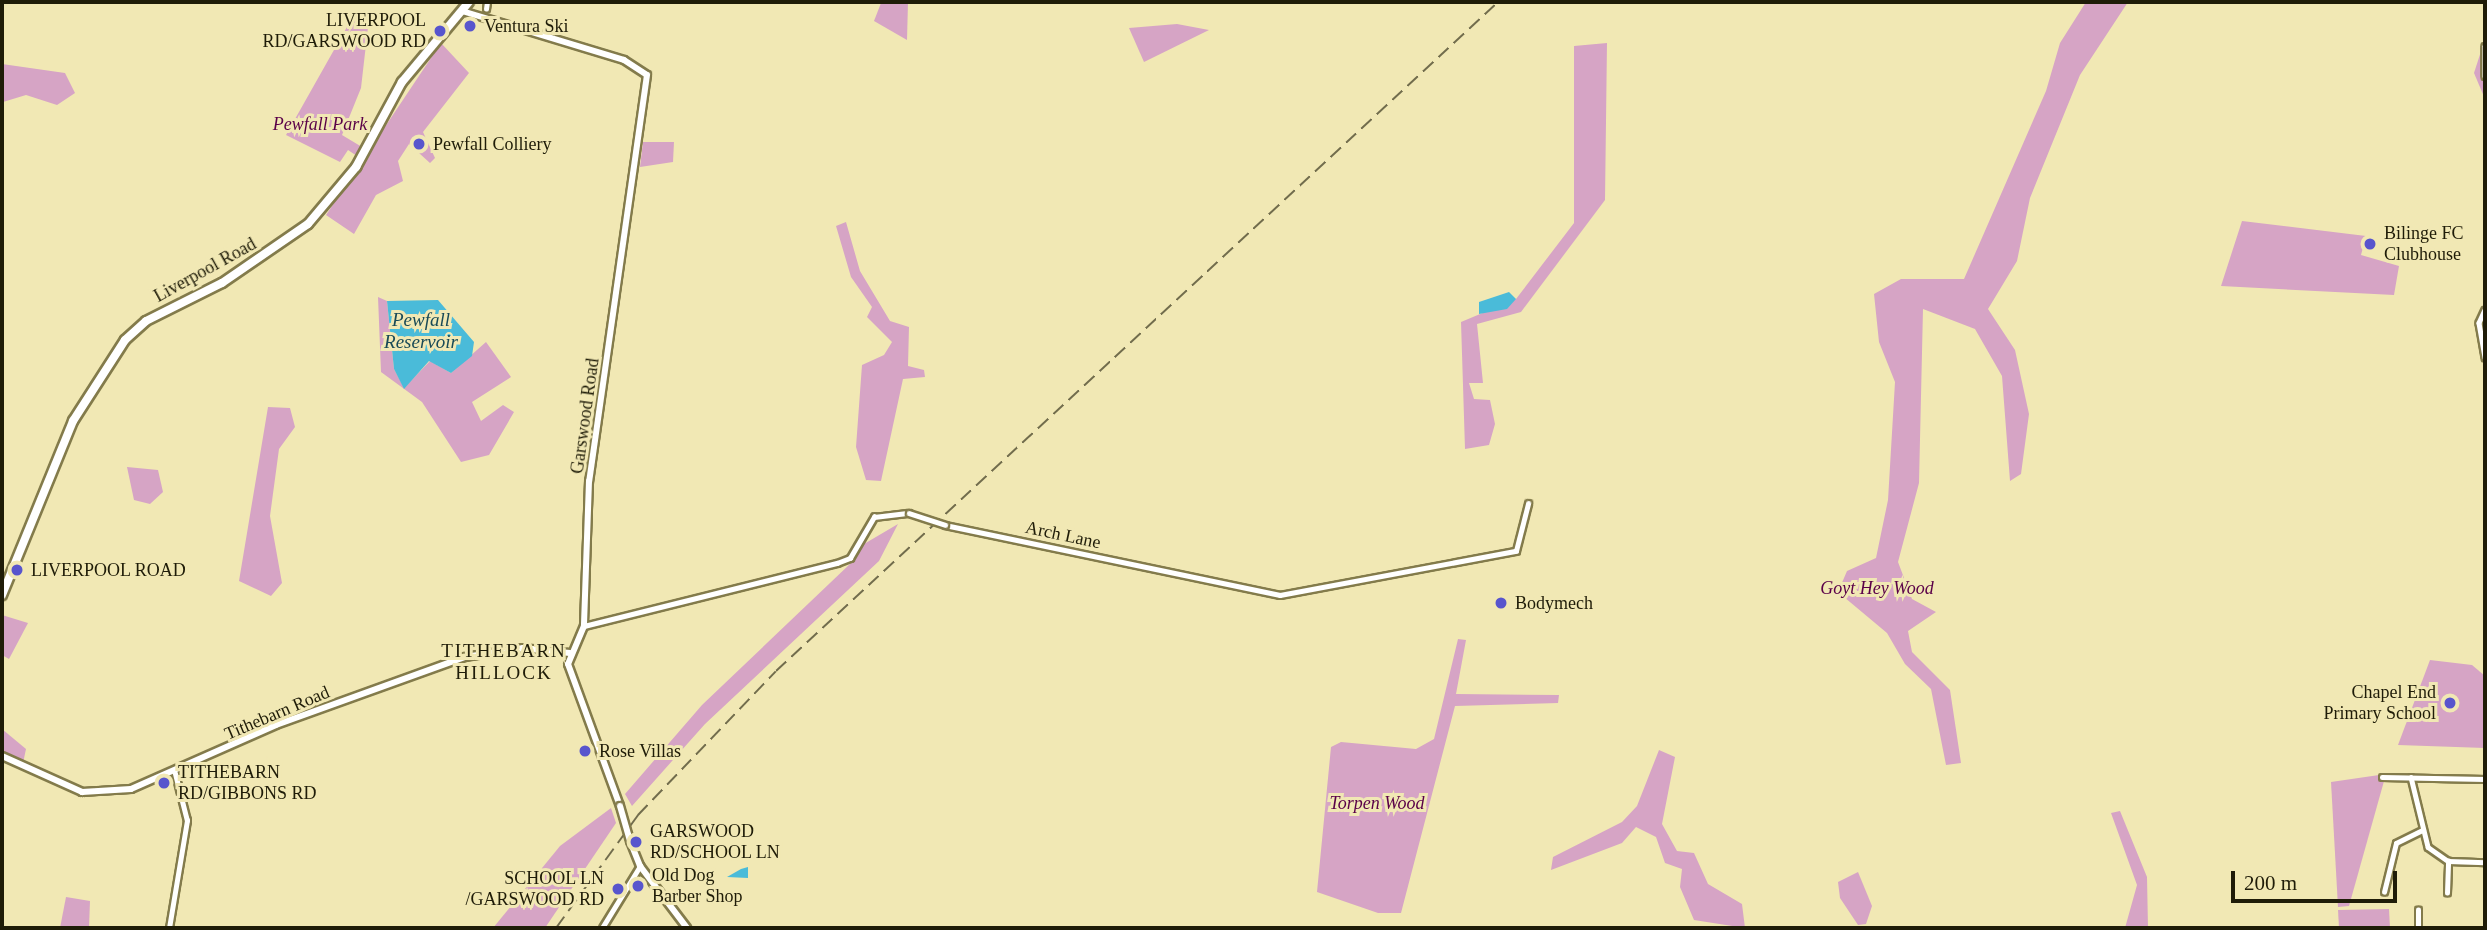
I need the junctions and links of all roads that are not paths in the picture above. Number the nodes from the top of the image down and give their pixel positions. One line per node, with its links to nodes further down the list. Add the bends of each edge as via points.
1 (469, 2): 4 (highway, Liverpool Road)
2 (486, 5): 3 (street)
3 (493, 6)
4 (462, 11): 10 (highway, Liverpool Road, via 402,82 356,167 308,224 239,273 146,321 118,349 74,421); 11 (street, Garswood Road, via 624,60 646,75 589,481)
5 (2485, 46): 6 (street)
6 (2485, 76)
7 (2485, 310): 8 (street, via 2479,323)
8 (2485, 357)
9 (1528, 504): 11 (street, Arch Lane, bridge, via 1516,551 1280,596 945,525 909,513 874,517 850,558 837,563)
10 (2, 594)
11 (584, 626): 12 (street, Garswood Road)
12 (570, 653): 14 (street, Tithebarn Road, via 523,648 465,657 276,725); 21 (street, bridge, via 568,664)
13 (2, 756): 14 (street, Tithebarn Road, via 82,792 131,789)
14 (175, 774): 25 (street, via 187,821)
15 (2411, 776): 16 (street); 17 (street); 18 (street)
16 (2382, 777)
17 (2485, 779)
18 (2423, 830): 19 (street, via 2428,847); 22 (street, via 2396,843)
19 (2448, 861): 20 (street); 23 (street)
20 (2485, 862)
21 (640, 866): 26 (street); 27 (street)
22 (2384, 892)
23 (2447, 893)
24 (2418, 910): 28 (street)
25 (169, 928)
26 (602, 928)
27 (687, 928)
28 (2418, 928)

